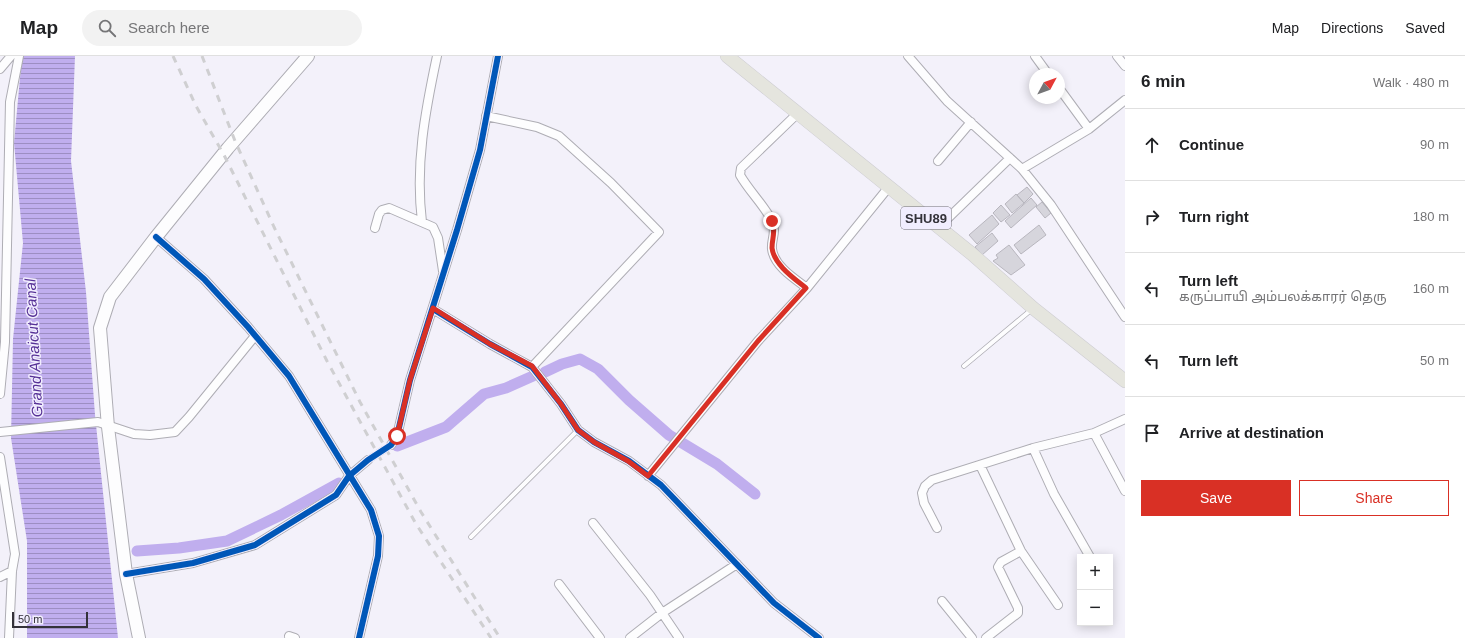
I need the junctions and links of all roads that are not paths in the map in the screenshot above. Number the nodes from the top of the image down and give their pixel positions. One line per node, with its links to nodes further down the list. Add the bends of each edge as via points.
1 (11, 56): 12 (street)
2 (19, 56): 35 (street, via 10,102)
3 (308, 56): 26 (main road, via 228,148)
4 (437, 56): 23 (street, via 423,124 419,200)
5 (498, 56): 16 (street)
6 (727, 56): 15 (main road, SHU89)
7 (908, 56): 17 (street, via 947,101)
8 (1035, 56): 11 (street)
9 (1117, 56): 10 (street)
10 (1125, 66)
11 (1044, 68)
12 (0, 69)
13 (1065, 96): 18 (street)
14 (1125, 100): 18 (street)
15 (798, 114): 22 (main road, SHU89); 28 (street, via 741,168 740,175 772,221 775,231 772,249 777,261 788,274)
16 (486, 116): 27 (street, via 480,150); 36 (street, via 537,127 559,136 611,183 659,232)
17 (971, 122): 19 (street); 20 (street)
18 (1089, 129): 21 (street)
19 (1010, 158): 21 (street); 24 (street)
20 (938, 161)
21 (1022, 169): 30 (street, via 1051,205)
22 (888, 188): 24 (main road, SHU89); 28 (street)
23 (422, 222): 25 (street, via 388,208 378,214); 27 (street, via 433,227 438,238)
24 (938, 227): 32 (main road, SHU89)
25 (375, 228)
26 (156, 237): 34 (street, via 204,279); 41 (main road, via 110,297 100,328)
27 (443, 273): 31 (street)
28 (806, 288): 51 (street, via 758,341)
29 (1125, 300): 30 (street)
30 (1117, 306): 33 (street)
31 (433, 308): 36 (street, via 490,344); 45 (street, via 410,380 397,436)
32 (1033, 308): 37 (lane); 38 (main road, SHU89)
33 (1125, 318)
34 (255, 336): 41 (street, via 175,432 134,434); 50 (street, via 289,376)
35 (3, 340): 39 (street)
36 (532, 366): 42 (street)
37 (964, 366)
38 (1125, 381)
39 (0, 394)
40 (1125, 419): 44 (street)
41 (103, 424): 43 (street); 60 (main road)
42 (578, 430): 51 (street); 55 (lane)
43 (4, 432)
44 (1094, 433): 46 (street); 52 (street)
45 (391, 445)
46 (1033, 448): 49 (street); 57 (street, via 1054,494)
47 (0, 457): 59 (street, via 15,554)
48 (368, 460): 50 (street)
49 (980, 465): 54 (street, via 932,480 925,486 922,493 924,503); 56 (street)
50 (349, 476): 60 (street, via 336,495 255,545 193,563); 68 (street, via 371,510 379,536 378,556)
51 (648, 476): 58 (street, via 661,485)
52 (1125, 490)
53 (593, 523): 65 (street)
54 (937, 528)
55 (471, 537)
56 (1021, 551): 64 (street); 74 (street, via 1001,562 998,567 1018,613)
57 (1088, 554)
58 (737, 564): 65 (street); 72 (street, via 774,602)
59 (12, 571): 61 (street); 66 (street)
60 (126, 574): 67 (main road)
61 (0, 577)
62 (559, 584): 69 (street)
63 (942, 601): 73 (street)
64 (1058, 606)
65 (662, 613): 70 (street); 71 (street)
66 (9, 638)
67 (140, 638)
68 (359, 638)
69 (600, 638)
70 (630, 638)
71 (679, 638)
72 (819, 638)
73 (972, 638)
74 (986, 638)

